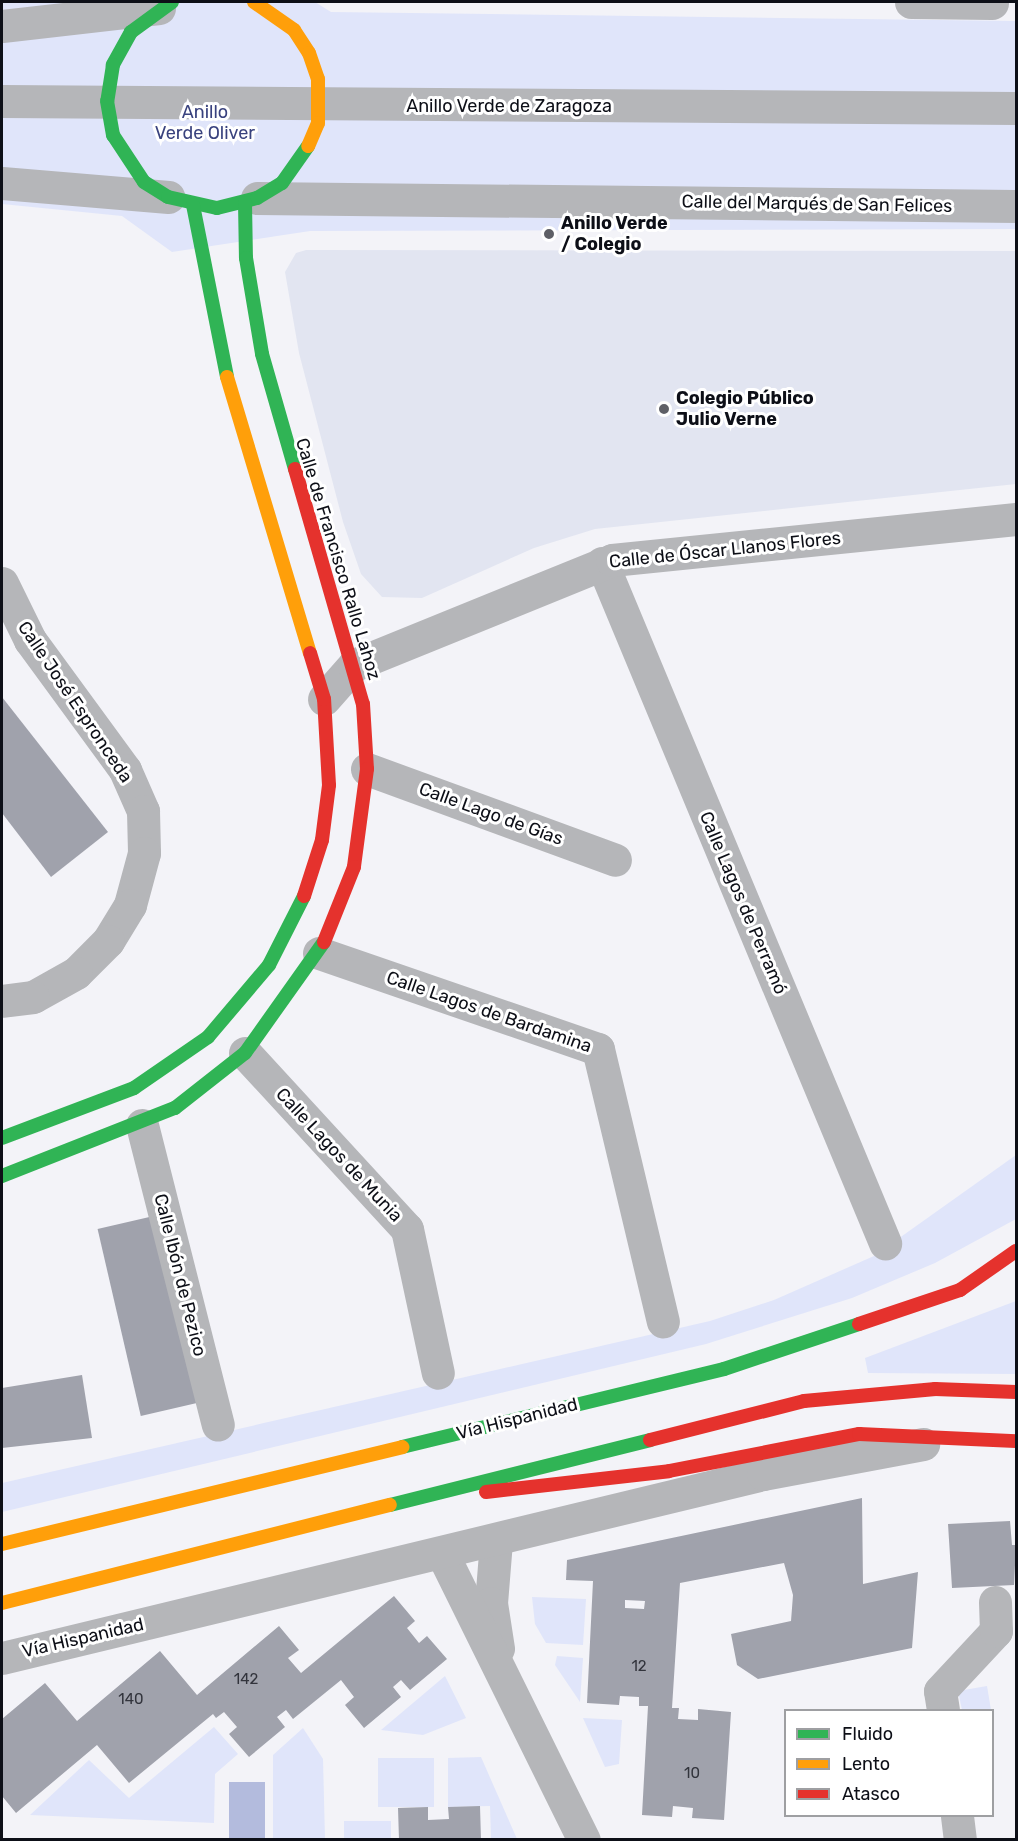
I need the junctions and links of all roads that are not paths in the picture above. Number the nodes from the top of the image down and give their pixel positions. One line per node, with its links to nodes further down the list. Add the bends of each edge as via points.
1 (254, 2): 8 (main road, via 294,30 309,53)
2 (911, 2): 3 (street)
3 (974, 2)
4 (166, 5): 5 (street); 7 (main road, via 131,32 117,56)
5 (2, 26)
6 (2, 100): 7 (street, Anillo Verde de Zaragoza)
7 (107, 101): 8 (street, Anillo Verde de Zaragoza); 12 (main road, via 113,135 125,160)
8 (321, 107): 9 (street, Anillo Verde de Zaragoza); 11 (main road, via 314,139 302,161)
9 (1017, 108)
10 (2, 183): 12 (street)
11 (251, 200): 12 (main road); 13 (street, Calle del Marqués de San Felices); 17 (main road, Calle de Francisco Rallo Lahoz, via 246,258 262,354 284,445)
12 (181, 201): 18 (main road, via 228,384)
13 (1017, 206)
14 (1017, 519): 15 (street, Calle de Óscar Llanos Flores)
15 (602, 563): 17 (street, Calle de Óscar Llanos Flores); 27 (street, Calle Lagos de Perramó)
16 (2, 583): 22 (street, Calle José Espronceda, via 30,640 125,770 143,811 144,853 130,905 108,941 76,973 33,997)
17 (354, 664): 18 (street, Calle de Óscar Llanos Flores); 19 (main road, Calle de Francisco Rallo Lahoz, via 365,723)
18 (324, 699): 25 (main road, via 329,785 322,840 301,905 250,993 208,1037 159,1073 103,1102)
19 (367, 769): 20 (street, Calle Lago de Gías); 21 (main road, Calle de Francisco Rallo Lahoz, via 354,867)
20 (615, 860)
21 (320, 953): 23 (main road, Calle de Francisco Rallo Lahoz); 31 (street, Calle Lagos de Bardamina, via 598,1049)
22 (2, 1001)
23 (245, 1053): 24 (main road, Calle de Francisco Rallo Lahoz, via 175,1108); 32 (street, Calle Lagos de Munia, via 407,1229)
24 (142, 1125): 26 (main road, Calle de Francisco Rallo Lahoz); 34 (street, Calle Ibón de Pezico)
25 (2, 1138)
26 (2, 1176)
27 (885, 1243)
28 (1017, 1251): 30 (main road, Vía Hispanidad)
29 (1017, 1270): 30 (main road)
30 (960, 1290): 39 (main road, Vía Hispanidad, via 724,1369)
31 (663, 1321)
32 (438, 1373)
33 (1017, 1392): 37 (main road, via 912,1390 804,1401)
34 (218, 1425)
35 (972, 1438): 36 (main road); 37 (main road, via 859,1434 669,1471); 38 (street, Vía Hispanidad, via 763,1474)
36 (1017, 1441)
37 (409, 1501): 41 (main road)
38 (496, 1541): 40 (street, Vía Hispanidad); 44 (street, via 491,1604)
39 (2, 1544)
40 (443, 1555): 43 (street, Vía Hispanidad); 44 (street)
41 (2, 1603)
42 (1003, 1627): 45 (street, via 940,1691)
43 (2, 1658)
44 (500, 1662): 47 (street)
45 (943, 1709)
46 (957, 1817): 48 (street)
47 (584, 1839)
48 (960, 1839)

